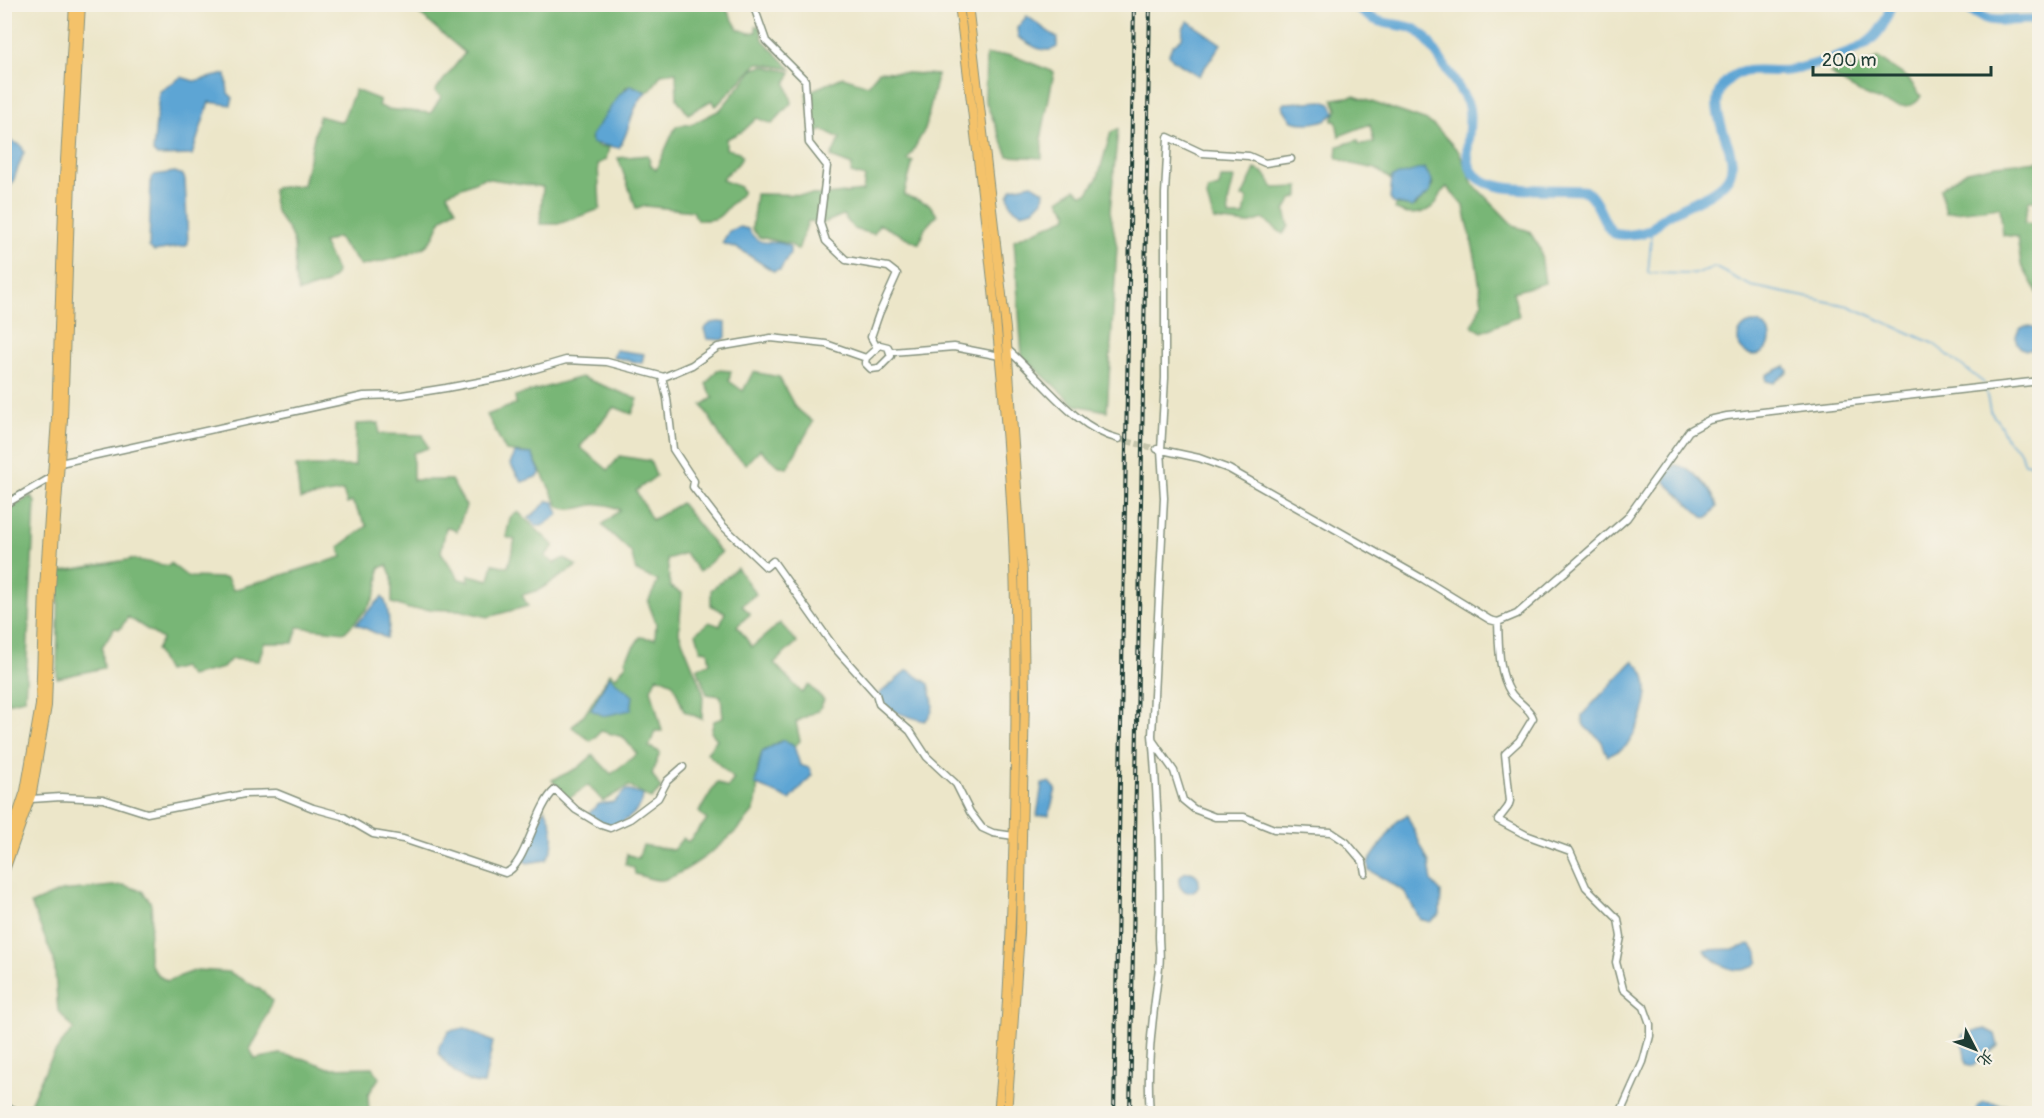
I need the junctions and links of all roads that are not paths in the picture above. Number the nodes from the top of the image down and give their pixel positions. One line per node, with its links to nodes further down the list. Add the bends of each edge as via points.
1 (74, 4): 17 (main road)
2 (81, 4): 16 (main road)
3 (753, 4): 7 (street, via 766,41 805,80 808,140 827,166 820,223 823,237 846,260 888,267 897,274 872,337)
4 (959, 4): 10 (main road)
5 (968, 4): 8 (main road)
6 (1291, 159): 15 (street, via 1264,163 1250,156 1202,153 1168,137 1165,378)
7 (876, 346): 9 (street, via 885,345); 11 (street)
8 (1008, 350): 14 (street, via 1076,414); 30 (main road, via 1022,547 1025,696 1020,933)
9 (892, 352): 10 (street, via 954,347); 11 (street, via 876,369 865,363)
10 (1000, 356): 23 (main road, via 1015,593)
11 (866, 358): 12 (street, via 826,344 771,338 718,347 692,365)
12 (662, 377): 16 (street, via 607,362 566,360 511,376 446,388 364,396); 23 (street, via 673,449 708,508 766,567 773,561 828,638 876,694 879,704 910,731 927,757 956,783 982,828)
13 (2040, 381): 19 (street, via 1727,416 1696,425 1682,438 1627,518 1517,614)
14 (1119, 439)
15 (1159, 449): 19 (street, via 1229,468); 20 (street, via 1164,498)
16 (60, 463): 22 (main road, via 47,706)
17 (52, 477): 18 (street); 24 (main road, via 38,724 26,791)
18 (4, 505)
19 (1498, 622): 32 (street, via 1500,661 1507,683 1512,695 1533,718 1519,741 1505,754 1510,801 1498,820 1567,849 1586,887 1618,919 1621,937 1616,962 1623,989 1644,1007 1650,1031 1643,1062 1621,1111)
20 (1152, 740): 26 (street, via 1174,771 1183,800 1194,809 1215,817 1244,818 1274,829 1331,832 1363,862); 31 (street, via 1161,896 1160,967 1150,1053)
21 (683, 768): 22 (street, via 667,781 658,798 610,828 576,810 555,790 544,801 517,864 505,873 403,839 373,834 342,816 276,793 243,794 147,813 103,799)
22 (31, 799): 25 (main road)
23 (1014, 837): 29 (main road)
24 (4, 855)
25 (4, 873)
26 (1365, 873)
27 (4, 1106): 28 (street)
28 (25, 1113)
29 (998, 1113)
30 (1007, 1113)
31 (1150, 1113)
32 (1624, 1113)

